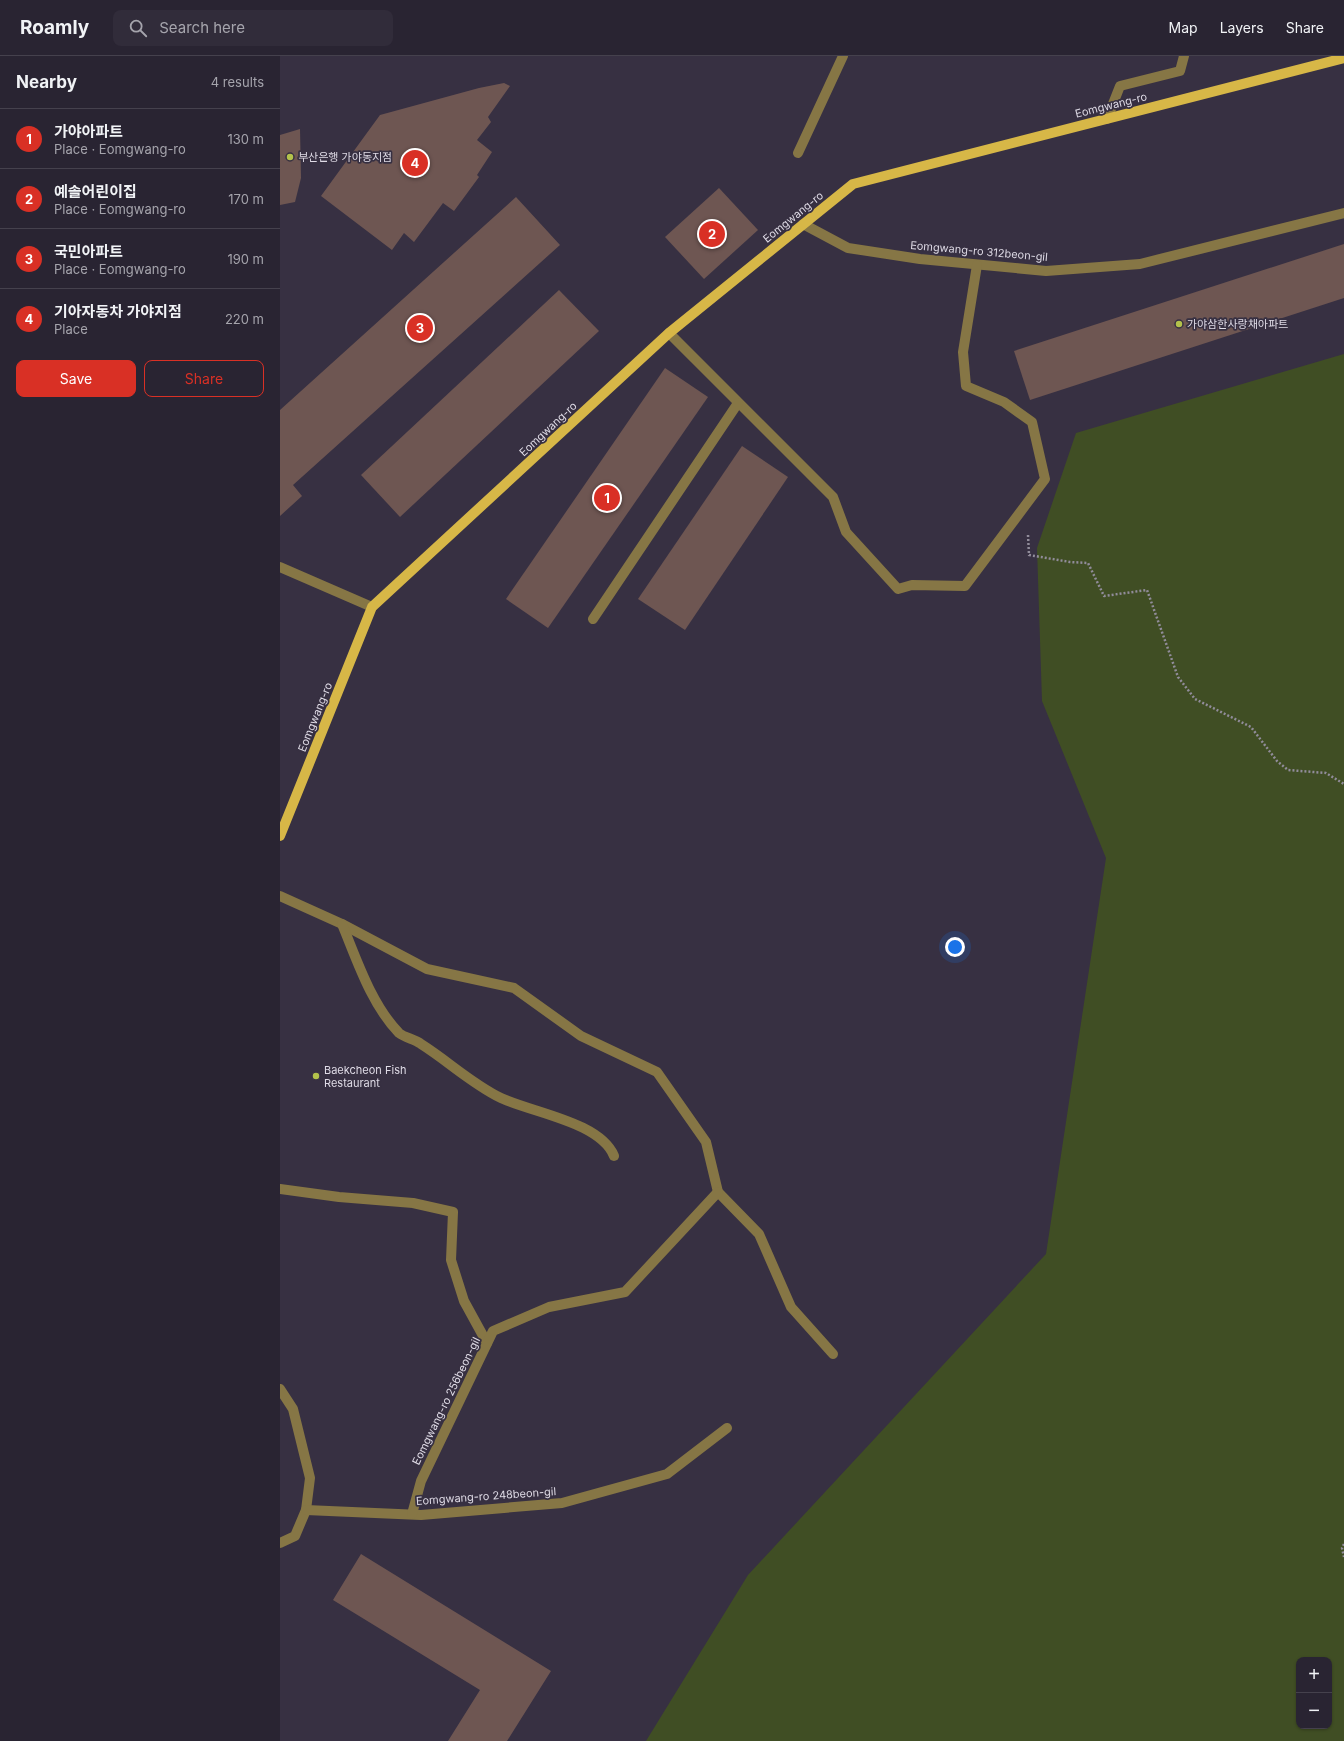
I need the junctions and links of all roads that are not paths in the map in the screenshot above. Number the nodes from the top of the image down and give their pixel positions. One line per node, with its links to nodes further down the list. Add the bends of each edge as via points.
1 (843, 56): 5 (street)
2 (1184, 56): 4 (street, via 1180,71 1120,86)
3 (1344, 58): 4 (main road, Eomgwang-ro)
4 (1107, 119): 7 (main road, Eomgwang-ro, via 853,184)
5 (798, 153)
6 (1344, 213): 8 (street, Eomgwang-ro 312beon-gil, via 1140,264 1046,271)
7 (803, 224): 8 (street, Eomgwang-ro 312beon-gil, via 848,248); 9 (main road, Eomgwang-ro)
8 (977, 265): 10 (street, via 963,352 966,386 1004,402 1032,422 1045,479 965,586 912,585 898,589 846,532 833,496)
9 (669, 333): 10 (street); 12 (main road, Eomgwang-ro)
10 (738, 403): 13 (street)
11 (280, 567): 12 (street)
12 (372, 607): 14 (main road, Eomgwang-ro)
13 (593, 619)
14 (280, 836)
15 (280, 896): 16 (street)
16 (342, 924): 17 (street, via 374,999 400,1034 419,1042 500,1098 585,1127 610,1147); 19 (street, via 427,969 514,988 581,1036 657,1072 706,1142)
17 (614, 1156)
18 (280, 1189): 20 (street, via 339,1197 413,1202 453,1212 452,1260 464,1301)
19 (718, 1192): 20 (street, Eomgwang-ro 256beon-gil, via 625,1292 549,1307 493,1331); 21 (street, via 759,1234 791,1307)
20 (487, 1342): 25 (street, Eomgwang-ro 256beon-gil, via 421,1481)
21 (833, 1354)
22 (280, 1388): 24 (street, via 293,1409 310,1478)
23 (727, 1428): 25 (street, Eomgwang-ro 248beon-gil, via 667,1474 562,1503)
24 (306, 1510): 25 (street, Eomgwang-ro 248beon-gil); 26 (street, via 295,1536)
25 (412, 1514)
26 (280, 1543)

